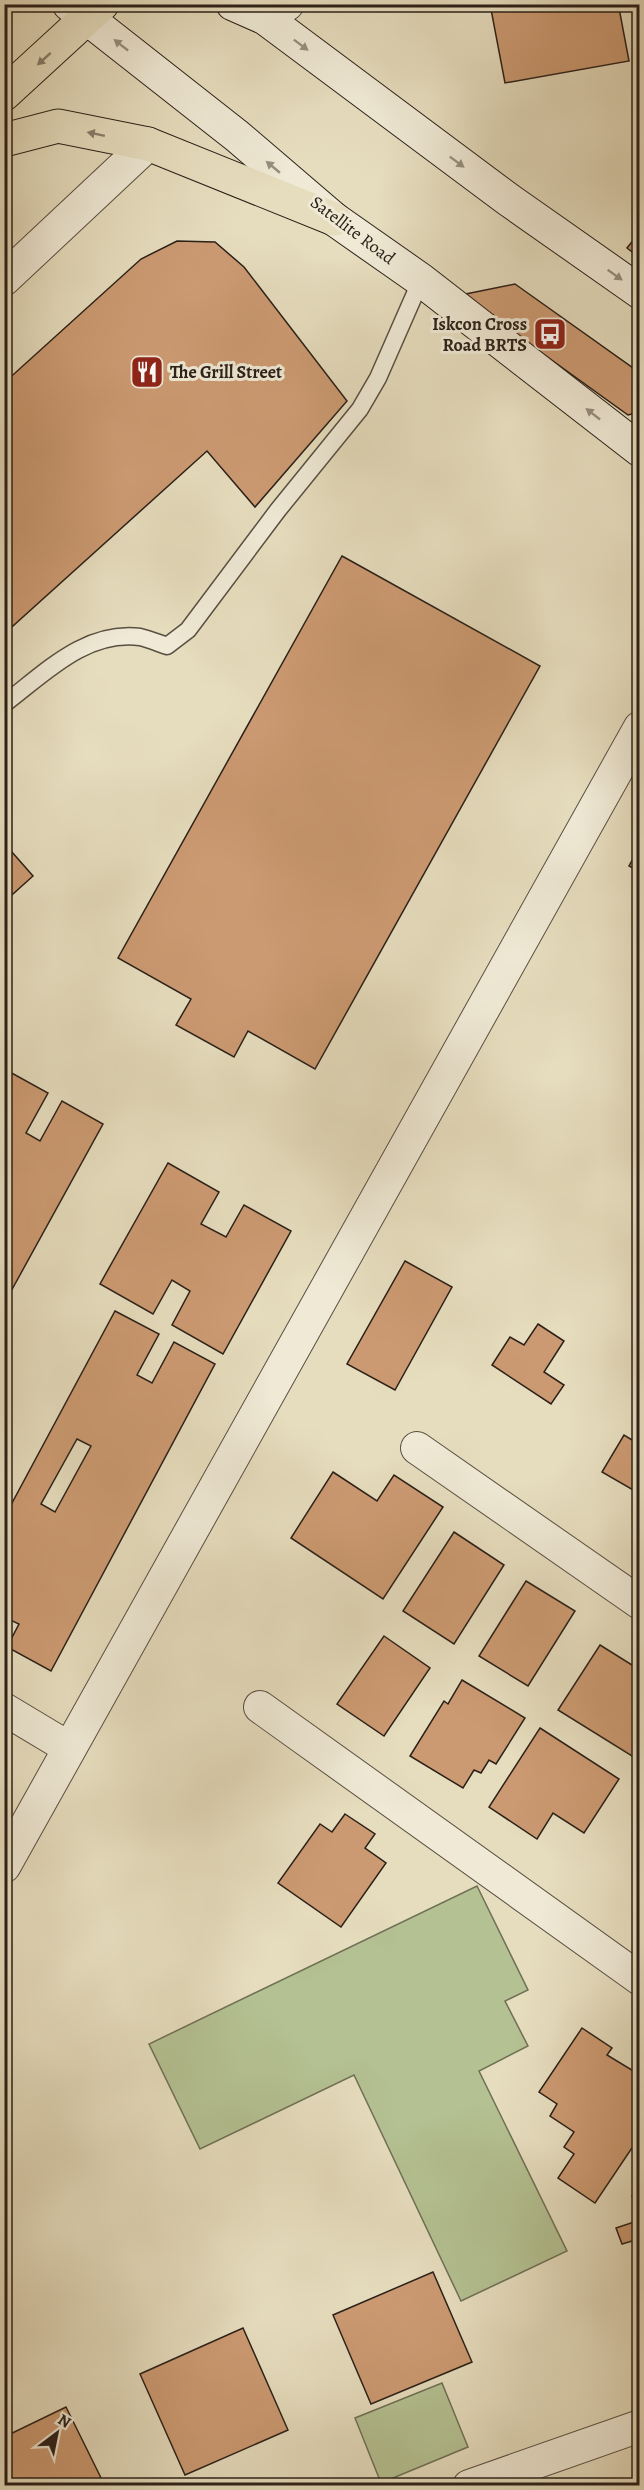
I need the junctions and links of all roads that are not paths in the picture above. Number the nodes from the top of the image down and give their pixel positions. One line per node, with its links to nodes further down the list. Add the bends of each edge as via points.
1 (233, 4): 3 (street)
2 (86, 9): 4 (main road, one-way to 4); 7 (street, Satellite Road, one-way to 2)
3 (276, 11): 10 (street, one-way to 10, via 509,200)
4 (4, 94)
5 (4, 140): 6 (main road, one-way to 5, via 58,126)
6 (148, 144): 7 (main road); 8 (street)
7 (334, 219): 9 (street, Satellite Road)
8 (4, 279)
9 (421, 280): 11 (street, Satellite Road, one-way to 9); 12 (lane, via 378,378 360,409 188,630 167,646 140,637 92,642 71,652)
10 (639, 292)
11 (639, 450)
12 (4, 704)
13 (639, 728): 18 (street)
14 (417, 1448): 15 (street)
15 (639, 1603)
16 (260, 1707): 20 (street)
17 (4, 1709): 18 (street)
18 (69, 1748): 19 (street)
19 (4, 1866)
20 (639, 1978)
21 (639, 2426): 22 (street)
22 (469, 2486)

